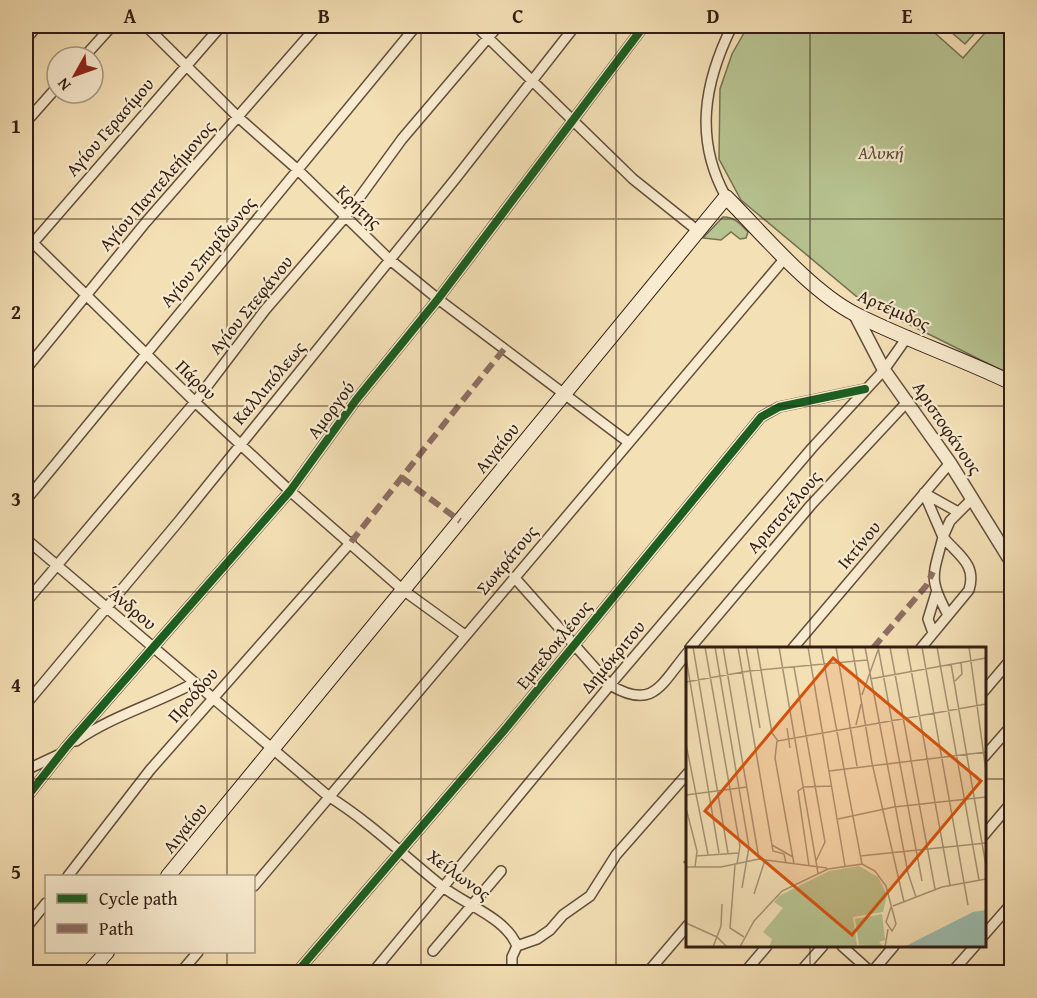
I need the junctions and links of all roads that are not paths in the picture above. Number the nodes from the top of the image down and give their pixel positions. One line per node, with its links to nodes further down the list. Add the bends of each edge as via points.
1 (37, 26): 13 (street)
2 (112, 26): 14 (street)
3 (146, 26): 15 (street, Κρήτης)
4 (221, 26): 15 (street, Αγίου Γερασίμου)
5 (317, 26): 18 (street, Αγίου Παντελεήμονος)
6 (416, 26): 21 (street, Αγίου Σπυρίδωνος)
7 (476, 26): 12 (street)
8 (498, 26): 12 (street, Αγίου Στεφάνου)
9 (574, 26): 16 (street, Καλλιπόλεως)
10 (644, 26): 19 (street, Αμοργού)
11 (732, 26): 22 (street, via 711,77 706,120 710,162)
12 (489, 38): 16 (street); 23 (street, Αγίου Στεφάνου, via 402,139)
13 (26, 39)
14 (95, 45)
15 (187, 64): 18 (street, Κρήτης); 25 (street, Αγίου Γερασίμου)
16 (532, 78): 19 (street); 28 (street, Καλλιπόλεως)
17 (45, 101): 20 (street)
18 (238, 117): 21 (street, Κρήτης); 29 (street, Αγίου Παντελεήμονος)
19 (574, 118): 24 (street, via 633,178); 30 (street, Αμοργού)
20 (26, 122)
21 (298, 170): 23 (street, Κρήτης); 33 (street, Αγίου Σπυρίδωνος)
22 (726, 197): 24 (main road, Αιγαίου); 27 (main road, Αρτέμιδος)
23 (346, 216): 28 (street, Κρήτης); 40 (street, Αγίου Στεφάνου, via 265,310)
24 (698, 231): 38 (main road, Αιγαίου)
25 (29, 239): 26 (street, Αγίου Γερασίμου); 29 (street, Πάρου)
26 (26, 251)
27 (786, 257): 31 (main road, Αρτέμιδος); 41 (street, Σωκράτους)
28 (389, 259): 30 (street, Κρήτης); 42 (street, Καλλιπόλεως)
29 (86, 296): 33 (street, Πάρου); 34 (street, Αγίου Παντελεήμονος)
30 (438, 299): 38 (street, Κρήτης); 44 (street, Αμοργού, via 356,400)
31 (855, 314): 32 (main road, Αρτέμιδος); 35 (street, Αριστοφάνους)
32 (909, 336): 35 (street, Δημόκριτου); 36 (main road, Αρτέμιδος)
33 (145, 353): 40 (street, Πάρου); 47 (street, Αγίου Σπυρίδωνος)
34 (26, 369)
35 (884, 370): 37 (street, Δημόκριτου); 39 (street, Αριστοφάνους)
36 (1011, 383)
37 (865, 389): 62 (street, Εμπεδοκλέους, via 765,413); 70 (street, Δημόκριτου)
38 (565, 393): 41 (street, Κρήτης); 55 (main road, Αιγαίου)
39 (908, 401): 43 (street, Αριστοφάνους); 63 (street, Αριστοτέλους, via 804,514)
40 (195, 402): 42 (street, Πάρου); 53 (street, Αγίου Στεφάνου)
41 (628, 441): 54 (street, Σωκράτους)
42 (240, 444): 44 (street, Πάρου); 58 (street, Καλλιπόλεως)
43 (950, 463): 45 (street, Ικτίνου); 46 (street, Αριστοφάνους)
44 (290, 491): 51 (street, Πάρου); 66 (street, Αμοργού)
45 (924, 493): 48 (street); 49 (street); 64 (street, Ικτίνου)
46 (973, 498): 48 (street); 52 (street, Αριστοφάνους)
47 (26, 500)
48 (958, 512): 49 (street)
49 (943, 537): 56 (street, via 933,572); 59 (street, via 972,573 969,590)
50 (26, 539): 53 (street, Άνδρου)
51 (351, 542): 55 (street, Πάρου); 72 (street, Προόδου)
52 (1011, 563)
53 (57, 566): 57 (street, Αγίου Στεφάνου); 58 (street, Άνδρου)
54 (514, 577): 61 (street, Σωκράτους); 62 (street)
55 (403, 590): 61 (street, Πάρου); 75 (main road, Αιγαίου)
56 (936, 593): 59 (street); 60 (street, via 928,620)
57 (26, 602)
58 (108, 609): 66 (street, Άνδρου); 73 (street, Καλλιπόλεως)
59 (948, 615): 60 (street)
60 (933, 633): 65 (street)
61 (465, 635): 80 (street, Σωκράτους)
62 (575, 643): 70 (street); 84 (street, Εμπεδοκλέους)
63 (692, 647)
64 (794, 647)
65 (922, 647)
66 (154, 648): 69 (street, Άνδρου); 77 (street, Αμοργού)
67 (686, 654): 70 (street, Αριστοτέλους, via 650,694 629,696)
68 (1011, 658): 71 (street)
69 (194, 683): 72 (street, Άνδρου); 77 (street, via 149,706 126,712)
70 (610, 685): 89 (street, Δημόκριτου)
71 (986, 689)
72 (212, 699): 75 (street, Άνδρου); 86 (street, Προόδου, via 150,770)
73 (26, 704)
74 (1011, 725): 76 (street)
75 (272, 750): 80 (street, Χείλωνος); 87 (main road, Αιγαίου)
76 (986, 751)
77 (61, 754): 78 (street); 81 (street, Αμοργού)
78 (26, 770)
79 (686, 774): 96 (street, via 616,855 590,896 544,934)
80 (328, 796): 84 (street, Χείλωνος, via 359,815); 88 (street, Σωκράτους)
81 (26, 798)
82 (1011, 802): 83 (street)
83 (986, 833)
84 (402, 852): 89 (street, Χείλωνος); 108 (street, Εμπεδοκλέους)
85 (501, 871): 92 (street)
86 (69, 875)
87 (169, 875)
88 (255, 885)
89 (445, 888): 92 (street, Χείλωνος); 109 (street, Δημόκριτου)
90 (1011, 903): 95 (street)
91 (45, 904): 94 (street)
92 (472, 906): 96 (street, Χείλωνος, via 503,927); 102 (street)
93 (686, 926): 111 (street)
94 (26, 928)
95 (986, 933)
96 (517, 946): 110 (street)
97 (765, 947): 112 (street)
98 (821, 947): 113 (street)
99 (844, 947): 114 (street)
100 (892, 947): 114 (street)
101 (973, 947): 115 (street)
102 (433, 951)
103 (105, 953): 106 (main road)
104 (196, 953): 107 (street)
105 (1011, 968): 116 (street)
106 (89, 972)
107 (181, 972)
108 (297, 972)
109 (373, 972)
110 (512, 972)
111 (648, 972)
112 (745, 972)
113 (800, 972)
114 (872, 972)
115 (952, 972)
116 (1008, 972)

